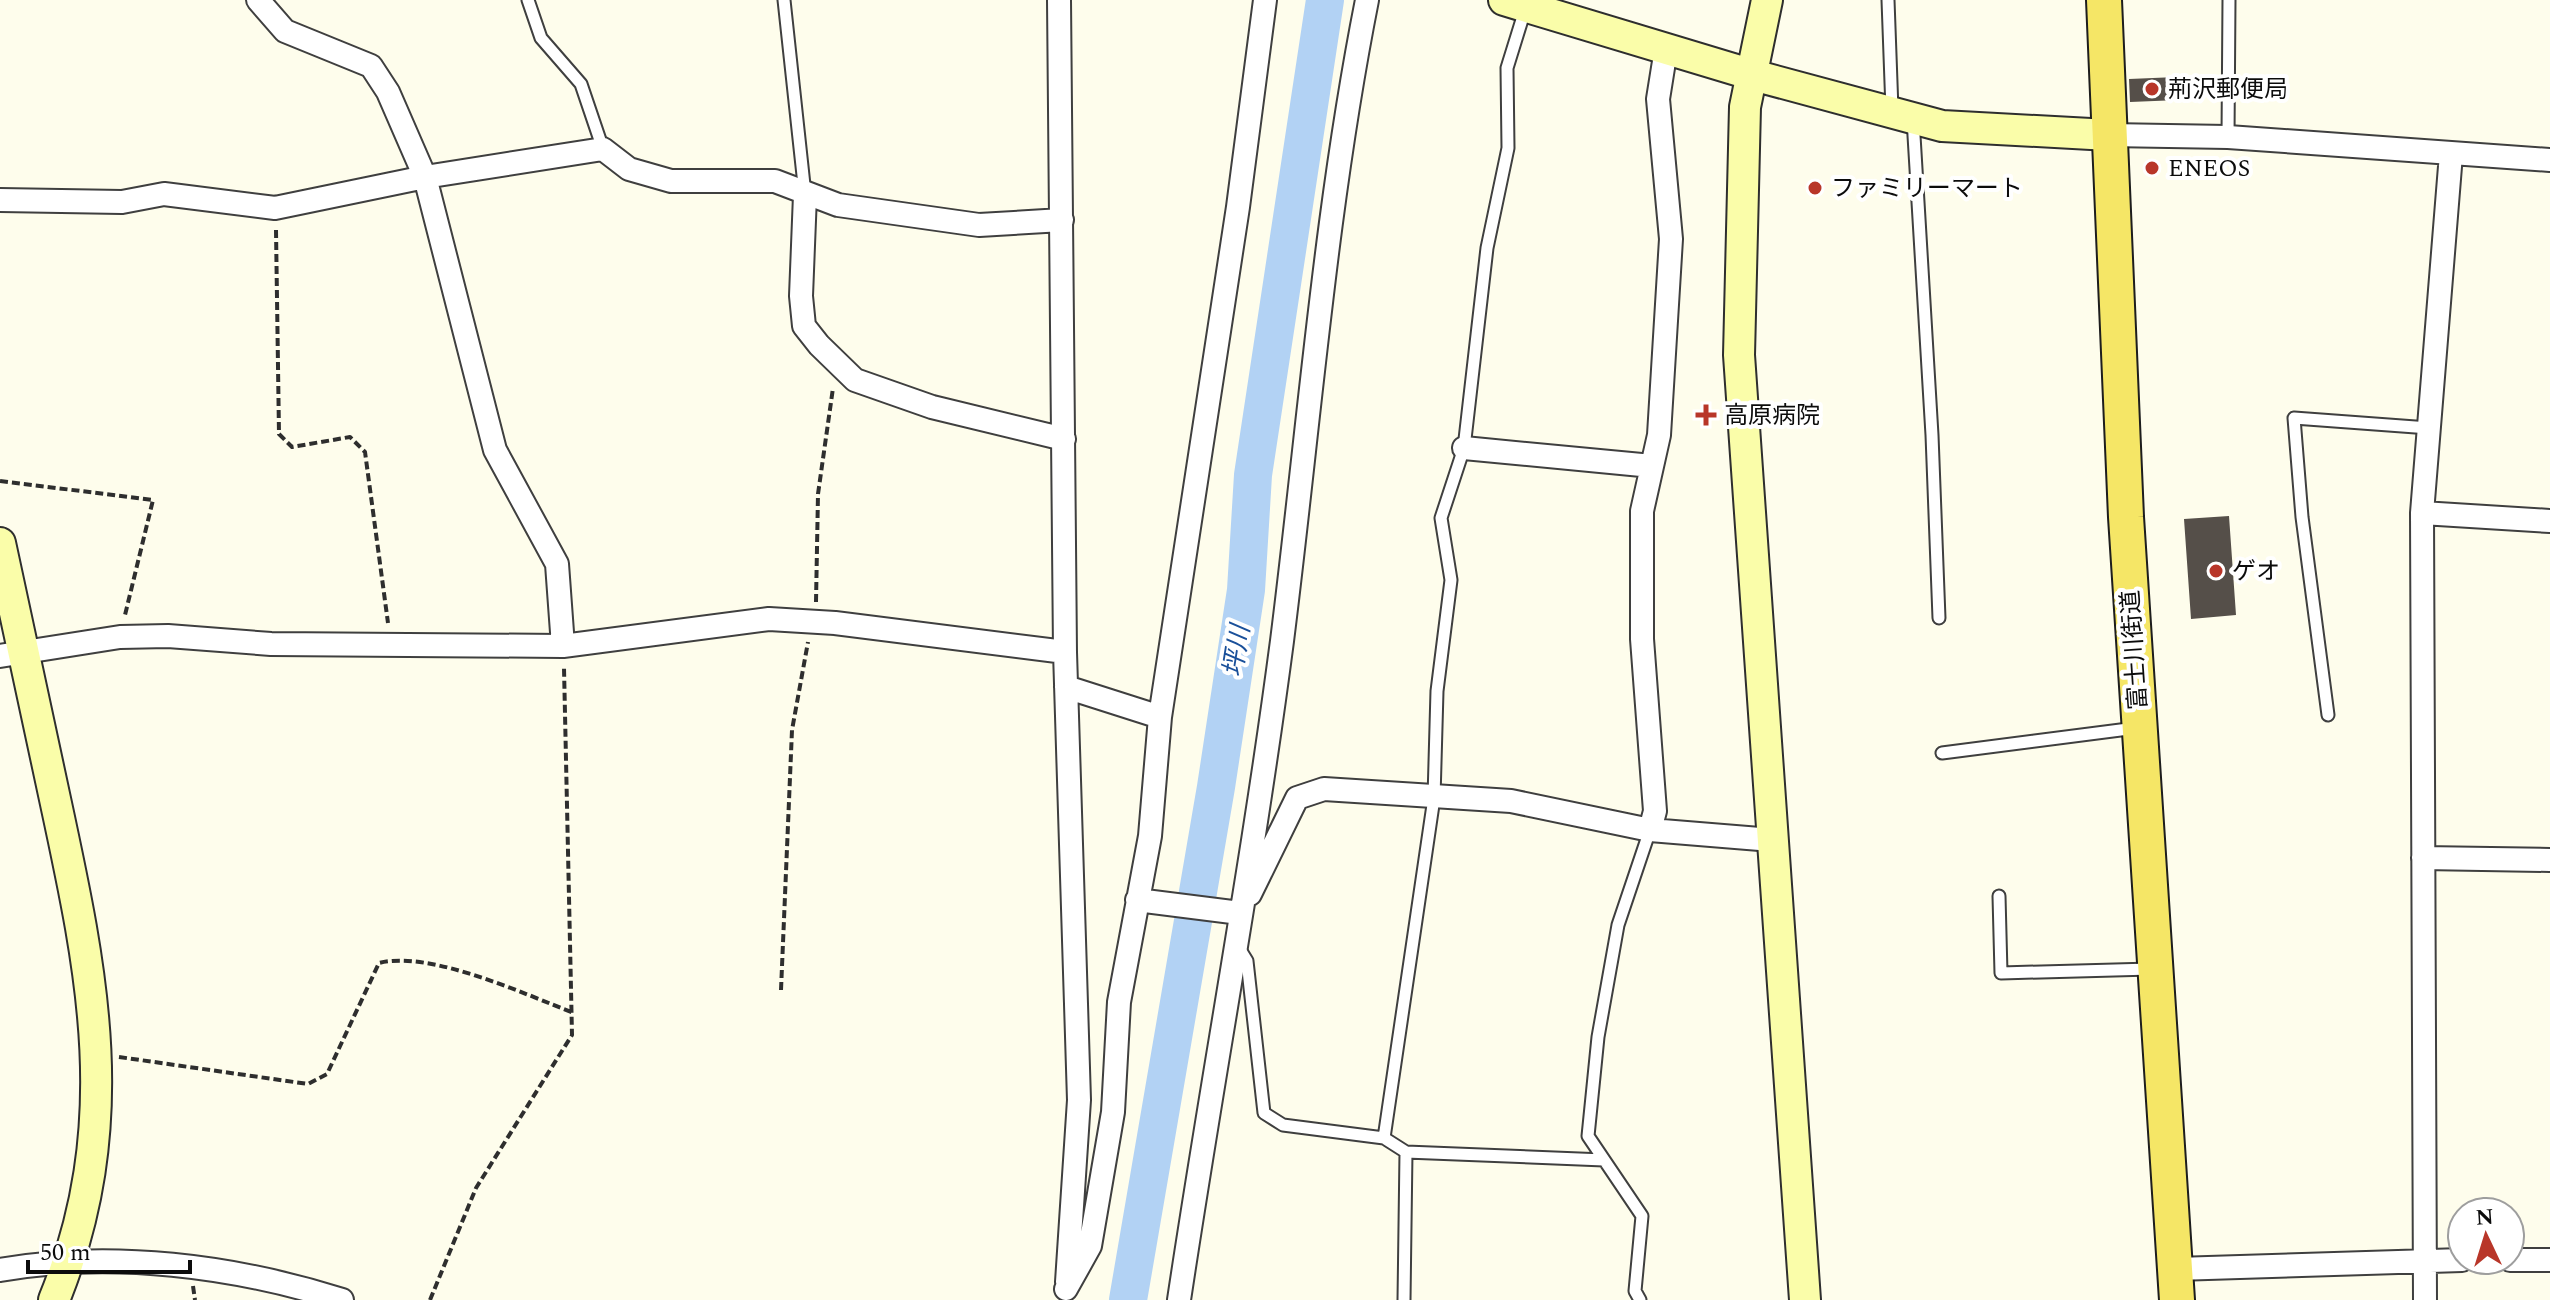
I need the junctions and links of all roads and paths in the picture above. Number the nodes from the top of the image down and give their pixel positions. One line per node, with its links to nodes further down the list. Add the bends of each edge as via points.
1 (258, 0): 20 (street, via 285,31 371,66)
2 (528, 0): 17 (lane, via 541,38 581,84)
3 (784, 0): 21 (lane)
4 (1059, 0): 24 (street)
5 (1265, 0): 43 (street)
6 (1367, 0): 53 (street, via 1314,339 1282,641)
7 (1767, 0): 13 (street)
8 (1888, 0): 14 (lane)
9 (2104, 0): 15 (main road, 富士川街道)
10 (2229, 0): 16 (lane)
11 (1515, 3): 12 (street); 28 (lane, via 1507,68 1508,148 1487,248)
12 (1666, 49): 13 (street); 29 (street, via 1658,99 1671,239 1659,435)
13 (1753, 75): 14 (street); 48 (street, via 1745,107 1739,355)
14 (1902, 114): 15 (street, via 1942,126); 34 (lane, via 1931,419)
15 (2109, 135): 16 (street); 44 (main road, 富士川街道)
16 (2228, 137): 18 (street)
17 (603, 149): 20 (street); 21 (street, via 629,169 671,181 775,181)
18 (2451, 154): 19 (street); 26 (street)
19 (2550, 160)
20 (425, 177): 23 (street); 38 (street, via 495,450 557,564)
21 (805, 195): 24 (street, via 838,205 979,225); 25 (street, via 804,326)
22 (0, 200): 23 (street, via 122,202 164,194)
23 (275, 208): 37 (path, via 279,434 292,447 350,437 365,452)
24 (1062, 220): 27 (street)
25 (837, 362): 27 (street, via 855,380 932,407); 35 (path, via 818,494 818,588)
26 (2429, 428): 31 (street); 42 (lane, via 2294,418)
27 (1064, 439): 39 (street)
28 (1464, 448): 29 (street); 46 (lane, via 1441,518 1451,580 1437,691)
29 (1652, 466): 47 (street, via 1642,511 1642,639 1655,811)
30 (0, 481): 36 (path, via 153,500)
31 (2422, 513): 32 (street); 49 (street)
32 (2550, 521)
33 (0, 543): 40 (street)
34 (1939, 618)
35 (812, 621): 38 (street, via 769,619); 39 (street); 56 (path, via 792,730)
36 (120, 637): 37 (street); 40 (street)
37 (391, 643): 38 (street)
38 (563, 646): 57 (path)
39 (1065, 652): 41 (street)
40 (12, 655): 58 (street, via 80,914)
41 (1066, 687): 43 (street); 69 (street, via 1079,1100)
42 (2328, 715)
43 (1160, 717): 52 (street)
44 (2139, 728): 45 (lane); 55 (main road, 富士川街道)
45 (1942, 753)
46 (1434, 798): 47 (street, via 1511,801); 53 (street, via 1324,789 1297,798); 59 (lane)
47 (1650, 830): 48 (street); 61 (lane, via 1618,925 1598,1037 1588,1136)
48 (1772, 840): 76 (street)
49 (2423, 858): 50 (street); 62 (street)
50 (2550, 860)
51 (1999, 896): 55 (lane, via 2001,973)
52 (1145, 900): 53 (street); 69 (street, via 1119,1002 1113,1112 1090,1246)
53 (1234, 912): 54 (street)
54 (1237, 944): 59 (lane, via 1247,961 1264,1113 1283,1125); 73 (street)
55 (2155, 969): 68 (main road, 富士川街道)
56 (781, 990)
57 (574, 1013): 58 (path, via 472,974 396,959 379,963 327,1074 308,1084); 72 (path, via 572,1035 476,1188)
58 (96, 1054): 63 (street, via 95,1142)
59 (1384, 1138): 60 (lane)
60 (1406, 1152): 61 (lane); 74 (lane)
61 (1604, 1160): 75 (lane, via 1642,1216 1635,1291)
62 (2425, 1259): 64 (street); 68 (street); 77 (street)
63 (70, 1260): 67 (street); 70 (street); 71 (street, via 237,1275)
64 (2446, 1260)
65 (2526, 1260): 66 (street)
66 (2550, 1260)
67 (2, 1268)
68 (2176, 1285)
69 (1066, 1294)
70 (54, 1300)
71 (342, 1300)
72 (430, 1300)
73 (1179, 1300)
74 (1404, 1300)
75 (1640, 1300)
76 (1805, 1300)
77 (2425, 1300)

